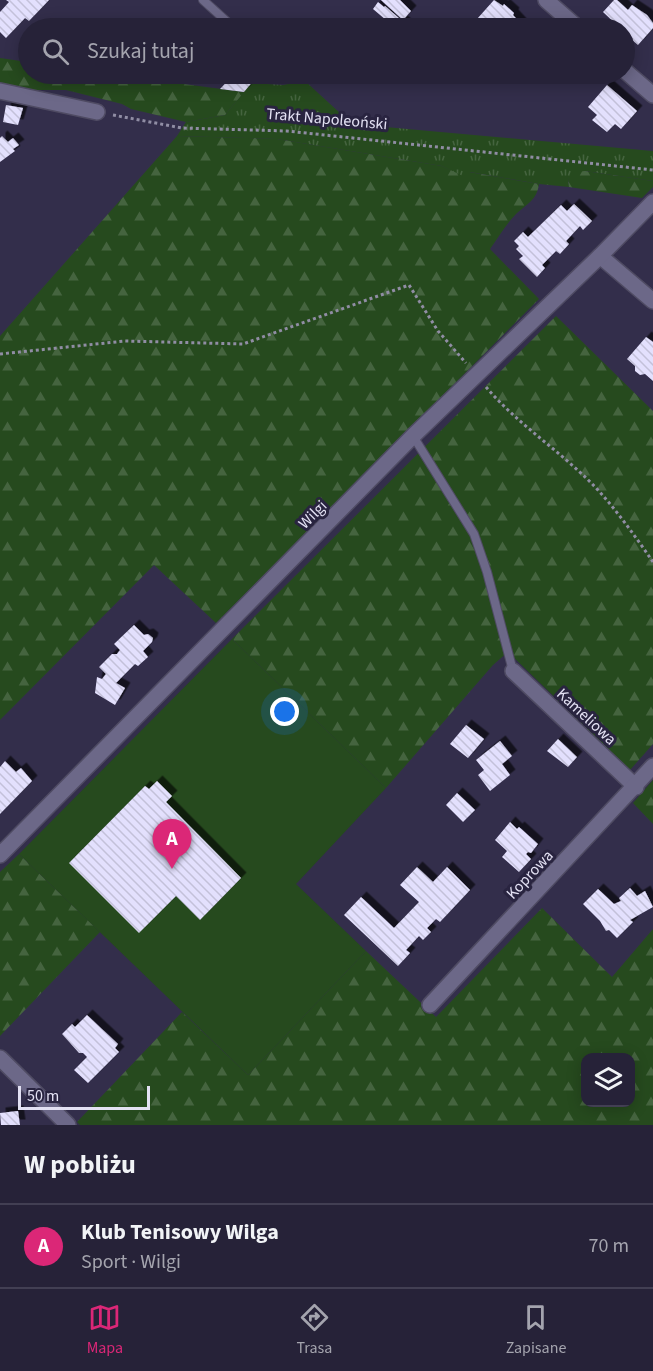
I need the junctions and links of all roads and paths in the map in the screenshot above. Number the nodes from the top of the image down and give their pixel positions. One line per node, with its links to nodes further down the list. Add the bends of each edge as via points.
1 (202, 0): 3 (lane)
2 (546, 0): 4 (street)
3 (223, 18)
4 (567, 18)
5 (635, 80): 7 (street)
6 (0, 91): 8 (street)
7 (653, 96)
8 (97, 112): 9 (path, Trakt Napoleoński, via 182,128 287,131)
9 (653, 170)
10 (653, 202): 11 (street, Wilgi)
11 (600, 256): 12 (street); 14 (street, Wilgi)
12 (653, 301)
13 (0, 354): 14 (path, via 125,341 243,344 409,285 438,331)
14 (477, 375): 15 (street, Wilgi); 16 (path, via 530,430 584,476)
15 (413, 436): 17 (lane, via 474,534); 20 (street, Wilgi)
16 (653, 562)
17 (513, 671): 19 (street, Kameliowa)
18 (653, 766): 19 (street, Koprowa)
19 (636, 786): 21 (street, Koprowa)
20 (0, 855)
21 (430, 1005)
22 (0, 1058): 23 (street)
23 (68, 1125)

